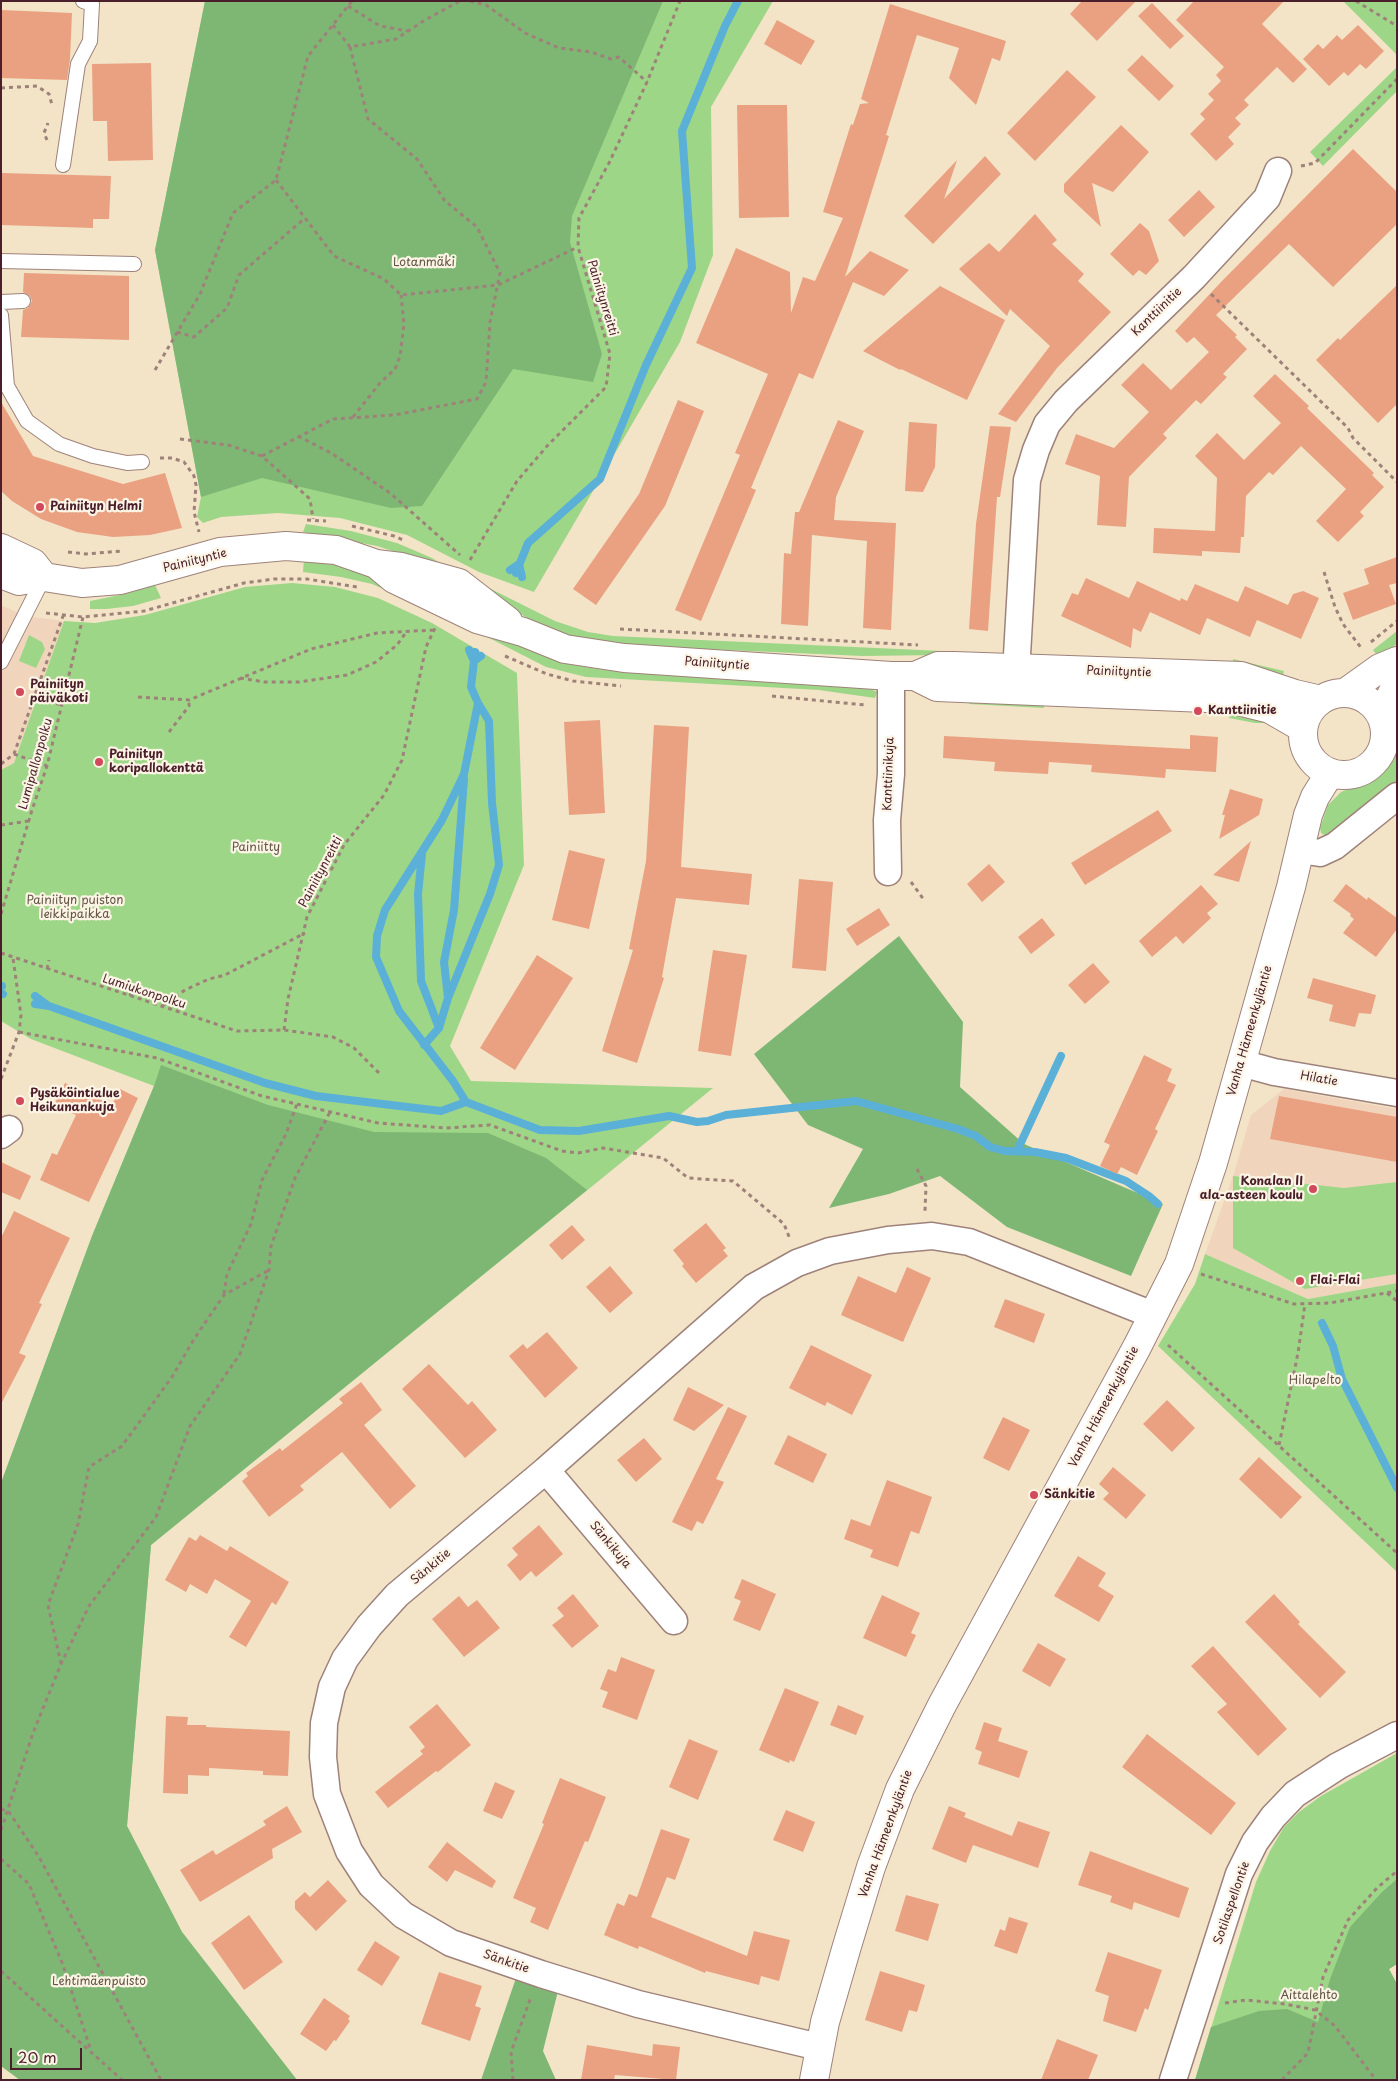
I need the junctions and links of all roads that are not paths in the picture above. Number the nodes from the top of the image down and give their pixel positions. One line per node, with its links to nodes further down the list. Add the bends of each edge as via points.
1 (83, 1): 2 (lane, via 92,4 90,41 78,64)
2 (63, 160)
3 (1278, 171): 16 (street, Kanttiinitie, via 1267,198 1194,277 1066,401 1047,424 1027,480)
4 (1, 261): 5 (lane)
5 (134, 264)
6 (23, 301): 7 (lane)
7 (1, 302)
8 (1, 315): 9 (lane, via 8,386 27,421 59,444 93,456 127,463)
9 (142, 462)
10 (1, 548): 12 (street, via 34,563)
11 (1, 574): 12 (street, Painiityntie, via 19,581)
12 (44, 577): 14 (lane); 15 (street, Painiityntie, via 82,583 120,580 220,552 286,546 336,550 376,564 394,580 478,619 565,649 624,658)
13 (1397, 661): 18 (street)
14 (1, 662)
15 (903, 676): 16 (street, Painiityntie, via 938,666); 24 (street, Kanttiinikuja, via 887,820)
16 (1016, 679): 18 (street, Painiityntie, via 1241,676 1295,694); 20 (street, Painiityntie, via 1230,699 1270,708)
17 (1397, 683): 19 (street)
18 (1333, 697): 19 (street, via 1363,698); 20 (street, via 1307,716)
19 (1381, 716): 21 (street, via 1384,739 1382,751 1374,762 1352,774)
20 (1304, 728): 21 (street, via 1308,753 1316,764)
21 (1330, 773): 23 (street, Vanha Hämeenkyläntie, via 1315,797)
22 (1397, 796): 23 (street, via 1335,846 1320,853)
23 (1300, 850): 25 (street, Vanha Hämeenkyläntie)
24 (888, 872)
25 (1242, 1064): 26 (street, Hilatie); 27 (street, Vanha Hämeenkyläntie, via 1179,1264)
26 (1397, 1093)
27 (1153, 1315): 28 (street, Sänkitie, via 969,1242 925,1237 830,1251 801,1262 754,1288); 31 (street, Vanha Hämeenkyläntie, via 942,1705 900,1789 852,1928)
28 (546, 1470): 29 (street, Sänkikuja); 31 (street, Sänkitie, via 397,1596 369,1626 345,1660 332,1687 324,1723 323,1758 327,1794 349,1851 371,1885 402,1915 451,1943 638,2004)
29 (674, 1621)
30 (1397, 1735): 33 (street, Sotilaspellontie, via 1331,1770 1295,1794 1255,1842 1239,1874)
31 (820, 2047): 32 (street, Vanha Hämeenkyläntie)
32 (814, 2080)
33 (1173, 2080)

